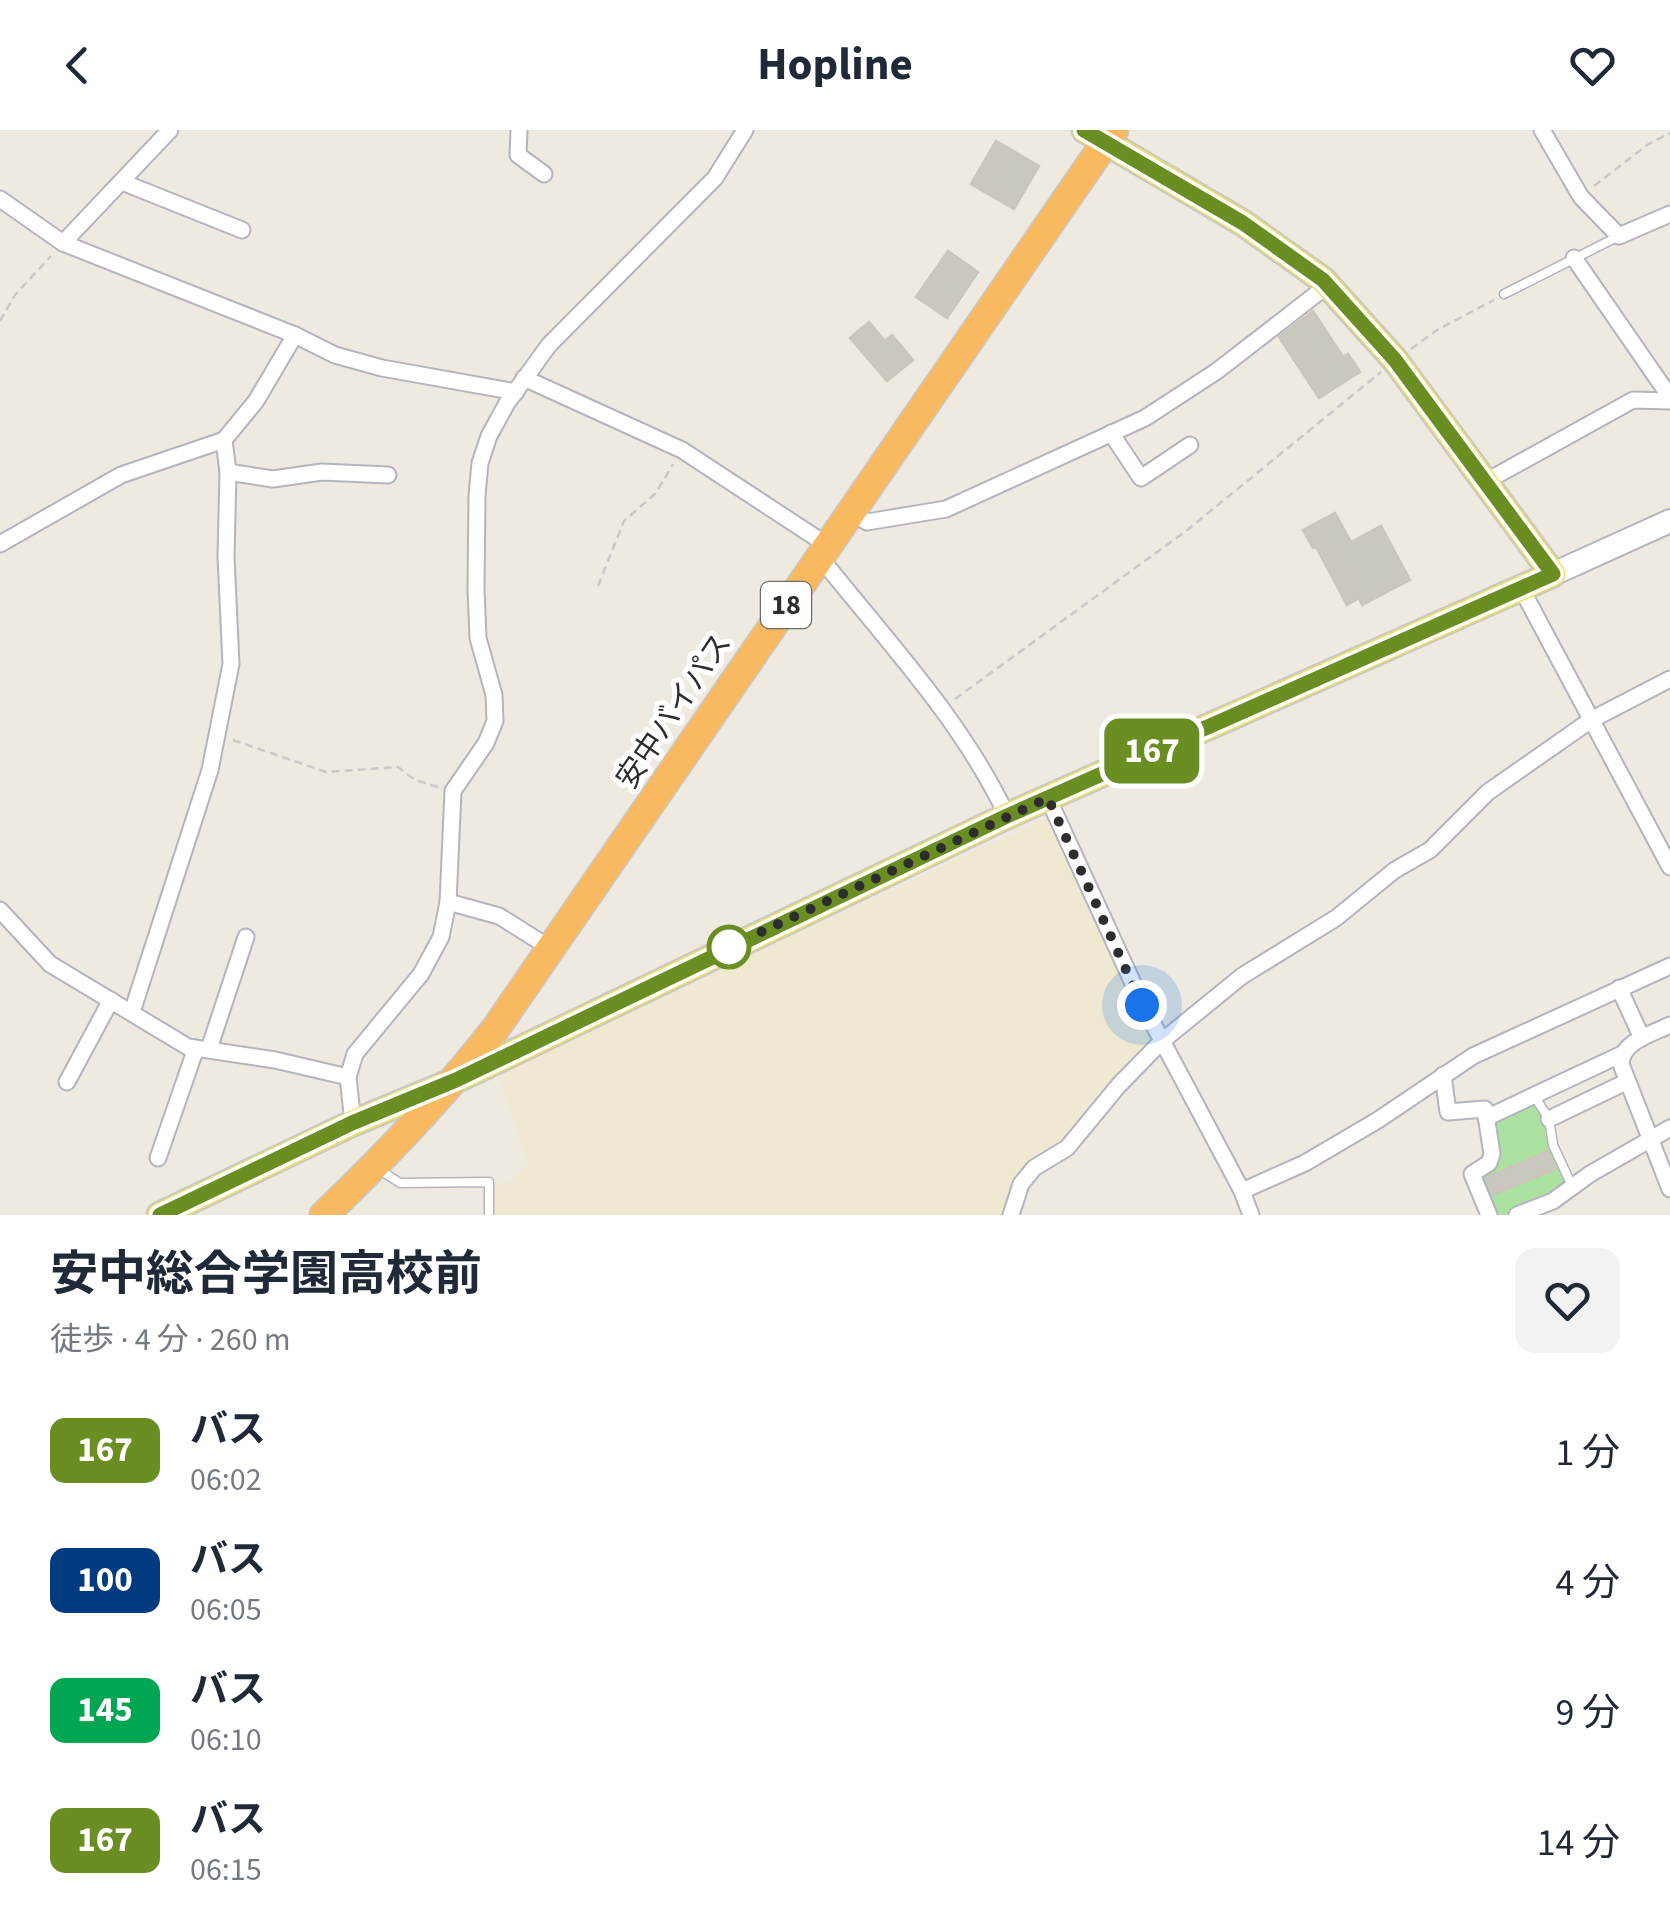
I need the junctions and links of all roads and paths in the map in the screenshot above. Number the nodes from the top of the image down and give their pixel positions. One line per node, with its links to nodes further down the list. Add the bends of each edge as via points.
1 (170, 130): 8 (street)
2 (519, 130): 7 (street, via 518,155)
3 (744, 130): 21 (street, via 715,178 549,344)
4 (1542, 130): 9 (street)
5 (1670, 132): 9 (path)
6 (1101, 134): 16 (main road); 30 (highway, 安中バイパス / 18)
7 (544, 174)
8 (122, 182): 12 (street); 14 (street)
9 (1580, 197): 13 (street)
10 (0, 199): 14 (street)
11 (1670, 214): 13 (street)
12 (242, 230)
13 (1619, 236): 15 (lane)
14 (64, 243): 18 (path); 19 (street)
15 (1574, 258): 17 (lane); 22 (street)
16 (1328, 285): 20 (main road); 23 (street, via 1217,371)
17 (1504, 294): 20 (path)
18 (0, 321)
19 (295, 335): 21 (street, via 382,368); 24 (street)
20 (1395, 360): 29 (main road); 38 (path, via 1186,531)
21 (520, 385): 26 (street); 41 (street, via 489,436 476,496 478,638 495,721)
22 (1670, 399): 29 (street, via 1632,400)
23 (1111, 433): 25 (street, via 1142,478); 30 (street, via 946,509 868,522)
24 (224, 440): 27 (street); 32 (street, via 121,474)
25 (1190, 445)
26 (682, 450): 33 (street); 35 (path, via 656,493 624,521)
27 (228, 472): 28 (street, via 273,479 322,472); 40 (street, via 231,664)
28 (388, 475)
29 (1483, 483): 34 (main road)
30 (850, 512): 33 (highway, 安中バイパス / 18)
31 (1670, 521): 34 (main road)
32 (0, 544)
33 (823, 551): 38 (street); 48 (highway, 安中バイパス / 18)
34 (1553, 574): 36 (main road)
35 (598, 586)
36 (1522, 588): 39 (street); 42 (main road)
37 (1670, 679): 39 (street)
38 (941, 709): 43 (street)
39 (1591, 720): 44 (street); 55 (street, via 1488,792 1430,850 1242,976)
40 (217, 735): 41 (path, via 326,772 398,767 415,780); 52 (street)
41 (453, 791): 45 (street)
42 (1048, 798): 43 (main road); 55 (street)
43 (1007, 816): 60 (main road)
44 (1670, 867)
45 (448, 902): 48 (street, via 499,916); 59 (street, via 441,937 421,974 355,1054)
46 (0, 910): 51 (street, via 50,964)
47 (246, 938): 56 (street)
48 (550, 948): 60 (highway, 安中バイパス / 18)
49 (1670, 966): 50 (street)
50 (1619, 988): 54 (street); 58 (street, via 1513,1035)
51 (111, 1000): 52 (street); 61 (street)
52 (132, 1012): 56 (street)
53 (1670, 1026): 54 (street)
54 (1642, 1038): 57 (street)
55 (1161, 1042): 73 (street); 77 (street, via 1067,1148 1034,1168)
56 (202, 1049): 59 (street); 69 (street)
57 (1622, 1054): 62 (street); 63 (street)
58 (1444, 1075): 64 (street, via 1448,1112 1484,1108); 73 (street, via 1305,1164)
59 (348, 1077): 66 (street)
60 (456, 1080): 66 (main road); 70 (highway, 18)
61 (67, 1082)
62 (1626, 1082): 65 (street); 68 (street)
63 (1533, 1095): 64 (street); 65 (lane)
64 (1486, 1118): 79 (street, via 1492,1154 1472,1174)
65 (1549, 1118): 71 (lane, via 1553,1146)
66 (352, 1123): 74 (main road)
67 (1670, 1128): 68 (street)
68 (1649, 1140): 71 (street); 72 (street)
69 (158, 1158)
70 (375, 1166): 75 (highway, 18); 76 (lane, via 400,1183 489,1182)
71 (1574, 1188): 80 (street)
72 (1670, 1189)
73 (1242, 1191): 78 (street)
74 (160, 1215)
75 (324, 1215)
76 (489, 1215)
77 (1011, 1215)
78 (1251, 1215)
79 (1489, 1215)
80 (1517, 1215)

